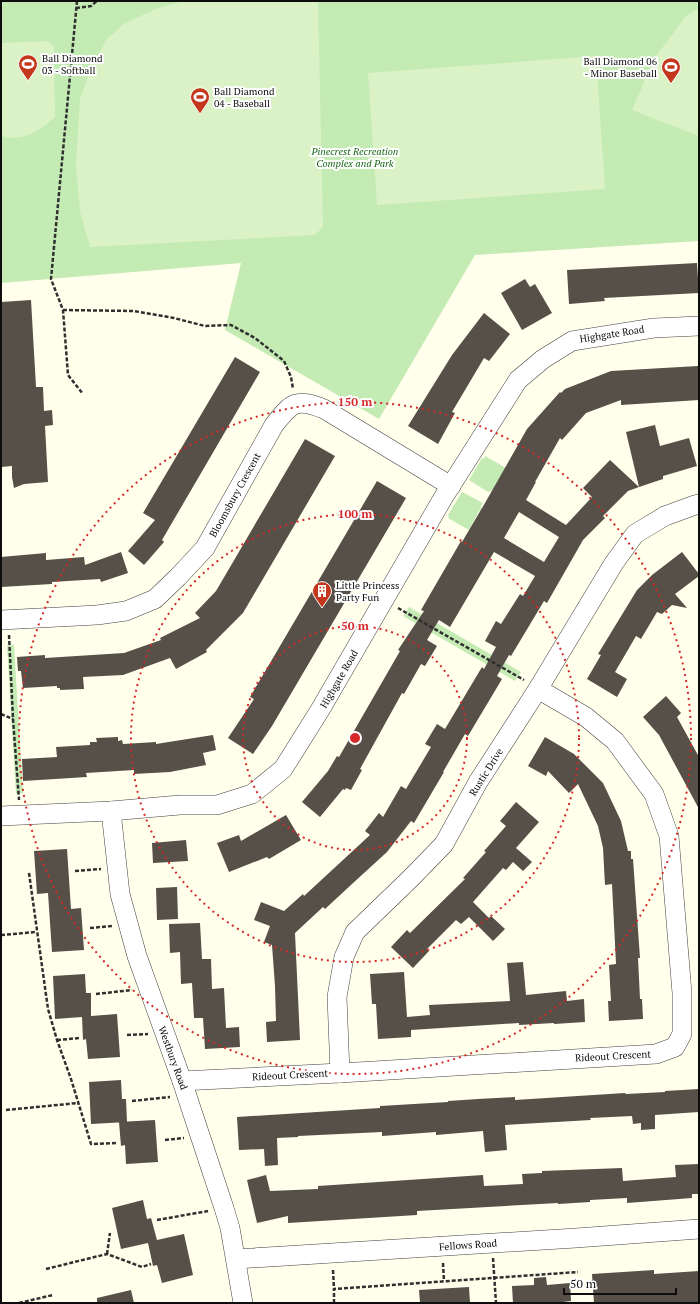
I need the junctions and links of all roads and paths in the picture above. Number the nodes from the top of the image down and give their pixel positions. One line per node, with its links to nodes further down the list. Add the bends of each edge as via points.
1 (77, 1): 3 (path)
2 (97, 1): 3 (path, via 90,6)
3 (76, 8): 4 (path, via 51,279)
4 (62, 310): 6 (path, via 134,311 205,326 232,325 255,338 284,361); 7 (path, via 68,374)
5 (699, 326): 8 (street, Highgate Road, via 654,328 572,341 543,359 518,380)
6 (291, 377)
7 (83, 394)
8 (451, 486): 10 (street, Highgate Road); 11 (street, Bloomsbury Crescent, via 324,409 310,404 295,403 274,425 205,548 155,599 126,611 97,615)
9 (699, 504): 12 (street, Rustic Drive, via 665,516 635,534 614,563)
10 (384, 600): 12 (path); 15 (street, Highgate Road, via 283,769 252,794 217,805 180,805)
11 (5, 619): 14 (path)
12 (538, 689): 29 (street, Rustic Drive, via 478,782 444,844 355,932 344,957 338,997); 29 (street, Rideout Crescent, via 586,716 616,741 654,794 669,836 682,993 682,1034 675,1047 656,1054)
13 (1, 714): 14 (path)
14 (13, 719): 16 (path)
15 (111, 811): 16 (street, Highgate Road); 18 (street, Westbury Road)
16 (20, 815): 17 (street, Highgate Road)
17 (1, 816)
18 (117, 867): 19 (path); 21 (street, Westbury Road, via 120,894)
19 (76, 871)
20 (29, 873): 23 (path)
21 (128, 925): 22 (path); 25 (street, Westbury Road)
22 (90, 928)
23 (36, 932): 24 (path); 28 (path, via 47,1001)
24 (1, 935)
25 (148, 989): 26 (path); 30 (street, Westbury Road)
26 (96, 994)
27 (80, 1038): 28 (path)
28 (57, 1040): 32 (path)
29 (340, 1073): 30 (street, Rideout Crescent)
30 (184, 1088): 31 (path); 35 (street, Westbury Road)
31 (132, 1101)
32 (78, 1103): 33 (path); 34 (path, via 91,1144)
33 (6, 1110)
34 (118, 1143)
35 (224, 1208): 36 (path); 41 (street, Westbury Road)
36 (157, 1220)
37 (699, 1228): 41 (street, Fellows Road)
38 (110, 1233): 39 (path)
39 (107, 1254): 42 (path, via 142,1267); 43 (path)
40 (493, 1258): 45 (path)
41 (236, 1259): 48 (street, Westbury Road)
42 (151, 1264)
43 (46, 1269)
44 (578, 1272): 45 (path)
45 (494, 1277): 49 (path, via 334,1289); 50 (path)
46 (53, 1295): 47 (path)
47 (19, 1303)
48 (243, 1303)
49 (334, 1303)
50 (496, 1303)

